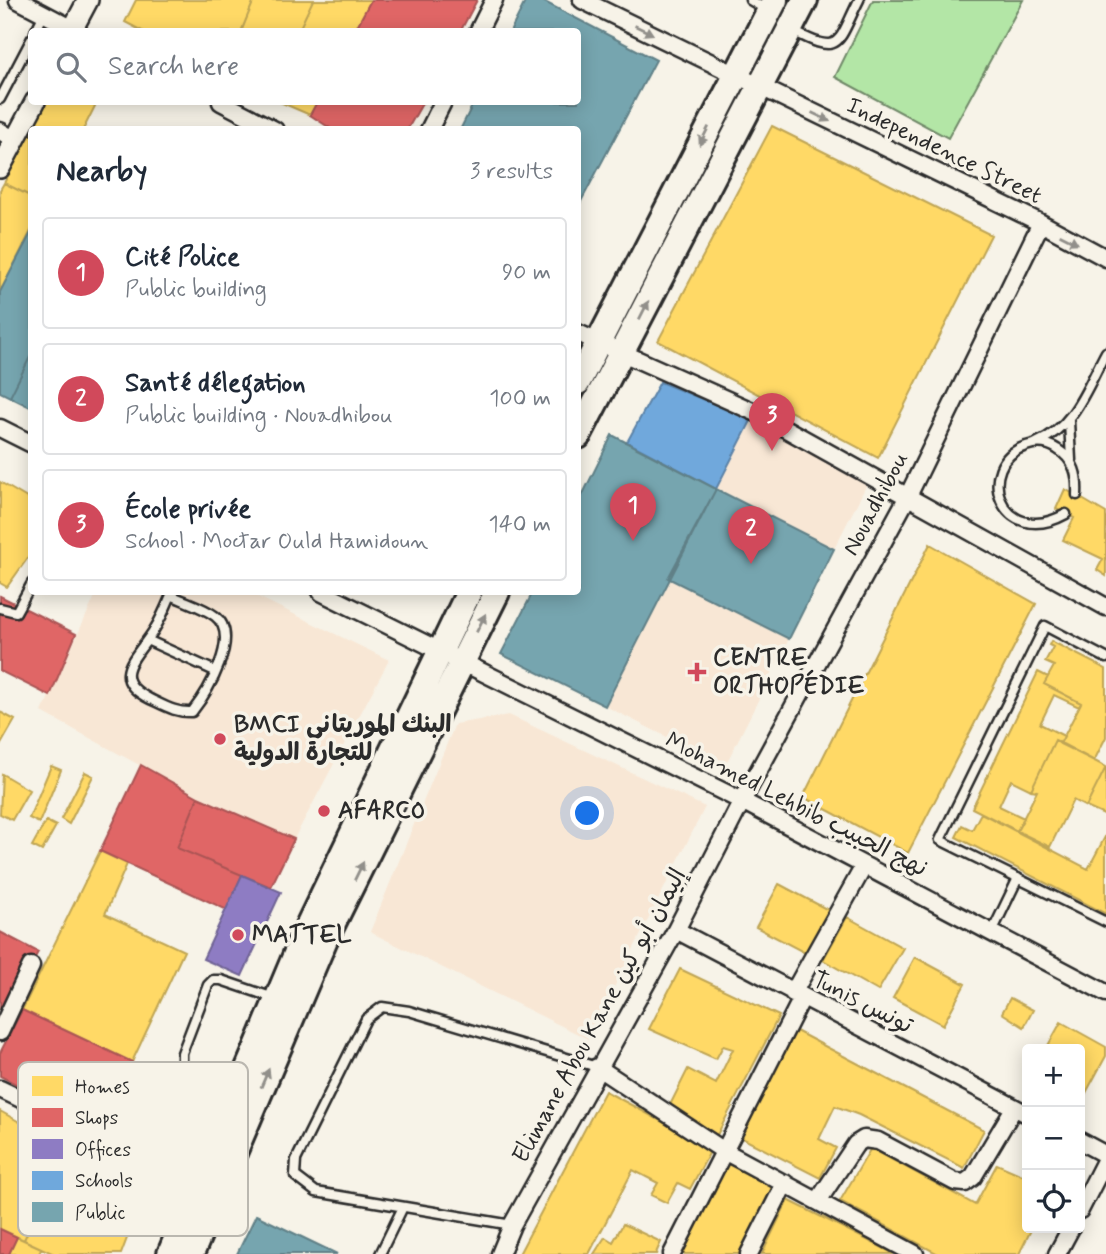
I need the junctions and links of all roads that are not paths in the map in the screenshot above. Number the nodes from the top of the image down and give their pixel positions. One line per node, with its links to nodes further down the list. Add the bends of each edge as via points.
1 (18, 0): 8 (street)
2 (88, 0): 11 (street)
3 (494, 0): 12 (street)
4 (582, 0): 15 (street, one-way to 15)
5 (805, 0): 13 (highway)
6 (859, 0): 13 (lane, via 833,45 821,46)
7 (764, 4): 15 (highway)
8 (44, 14): 9 (lane); 10 (street)
9 (37, 28)
10 (69, 28)
11 (75, 28)
12 (480, 28)
13 (790, 29): 16 (highway)
14 (28, 46): 17 (lane)
15 (735, 75): 16 (street, Independence Street); 27 (highway, one-way to 27)
16 (760, 87): 25 (street, Independence Street, one-way to 25); 29 (highway, one-way to 16)
17 (0, 99)
18 (32, 105): 23 (street)
19 (227, 105): 21 (street)
20 (442, 105): 22 (street)
21 (267, 126)
22 (431, 126)
23 (7, 135): 24 (street)
24 (0, 168)
25 (1041, 223): 26 (street, Independence Street, one-way to 26); 38 (street, Nouadhibou)
26 (1106, 258)
27 (588, 338): 29 (street); 30 (highway)
28 (1106, 352): 31 (lane)
29 (621, 354): 33 (highway); 38 (street, via 759,414)
30 (581, 369)
31 (1069, 421): 35 (lane); 36 (lane)
32 (0, 428): 34 (street)
33 (581, 430)
34 (28, 442)
35 (1036, 443): 36 (lane, via 1055,448); 39 (lane, via 1018,449 1003,462 997,481 1000,500 1012,516 1029,524 1049,523)
36 (1071, 460): 37 (lane, via 1078,477)
37 (1077, 495)
38 (906, 498): 46 (street); 53 (street, Nouadhibou)
39 (1066, 514)
40 (28, 590): 47 (lane, via 16,612)
41 (171, 595): 48 (lane)
42 (176, 595): 52 (lane, via 216,617 226,629 227,645)
43 (327, 595): 49 (street)
44 (467, 595): 49 (highway)
45 (496, 595): 51 (highway, one-way to 45)
46 (1106, 607)
47 (0, 608)
48 (147, 640): 52 (lane); 52 (lane, via 129,664 128,678 135,691 178,713 192,712)
49 (438, 651): 51 (street, Mohamed Lehbib نهج الحبيب); 62 (highway)
50 (1106, 658): 55 (lane, via 1045,626 940,840)
51 (462, 662): 53 (street, Mohamed Lehbib نهج الحبيب); 69 (highway, one-way to 51)
52 (215, 671)
53 (742, 801): 54 (street, Mohamed Lehbib نهج الحبيب); 57 (street, Elimane Abou Kane إليمان أبو كين)
54 (864, 866): 58 (street, Mohamed Lehbib نهج الحبيب); 61 (street)
55 (1018, 878): 56 (lane); 58 (lane)
56 (1106, 922)
57 (676, 930): 61 (street, Tunis تونس); 66 (street, Elimane Abou Kane إليمان أبو كين)
58 (991, 933): 60 (street, Mohamed Lehbib نهج الحبيب)
59 (31, 966): 63 (street)
60 (1106, 993)
61 (798, 995): 70 (street, Tunis تونس); 72 (street)
62 (276, 999): 64 (lane, via 214,980 208,985); 65 (highway)
63 (0, 1032)
64 (182, 1062)
65 (248, 1066)
66 (597, 1067): 72 (street); 77 (lane, via 382,1007 366,1019 296,1160 296,1176 316,1192); 78 (street, Elimane Abou Kane إليمان أبو كين)
67 (0, 1089): 68 (street)
68 (18, 1098)
69 (248, 1104)
70 (1021, 1111): 76 (street, via 965,1182 955,1182 878,1141 864,1139)
71 (1085, 1145): 73 (street)
72 (724, 1151): 74 (street); 86 (street)
73 (1106, 1157): 75 (street)
74 (785, 1183): 76 (street); 87 (street)
75 (1085, 1200)
76 (818, 1201): 88 (street)
77 (403, 1207): 78 (lane); 84 (lane)
78 (512, 1225): 85 (street, Elimane Abou Kane إليمان أبو كين)
79 (1068, 1233): 89 (street)
80 (181, 1236): 82 (highway)
81 (196, 1236): 83 (highway)
82 (170, 1254)
83 (191, 1254)
84 (380, 1254)
85 (500, 1254)
86 (672, 1254)
87 (748, 1254)
88 (913, 1254)
89 (1057, 1254)

